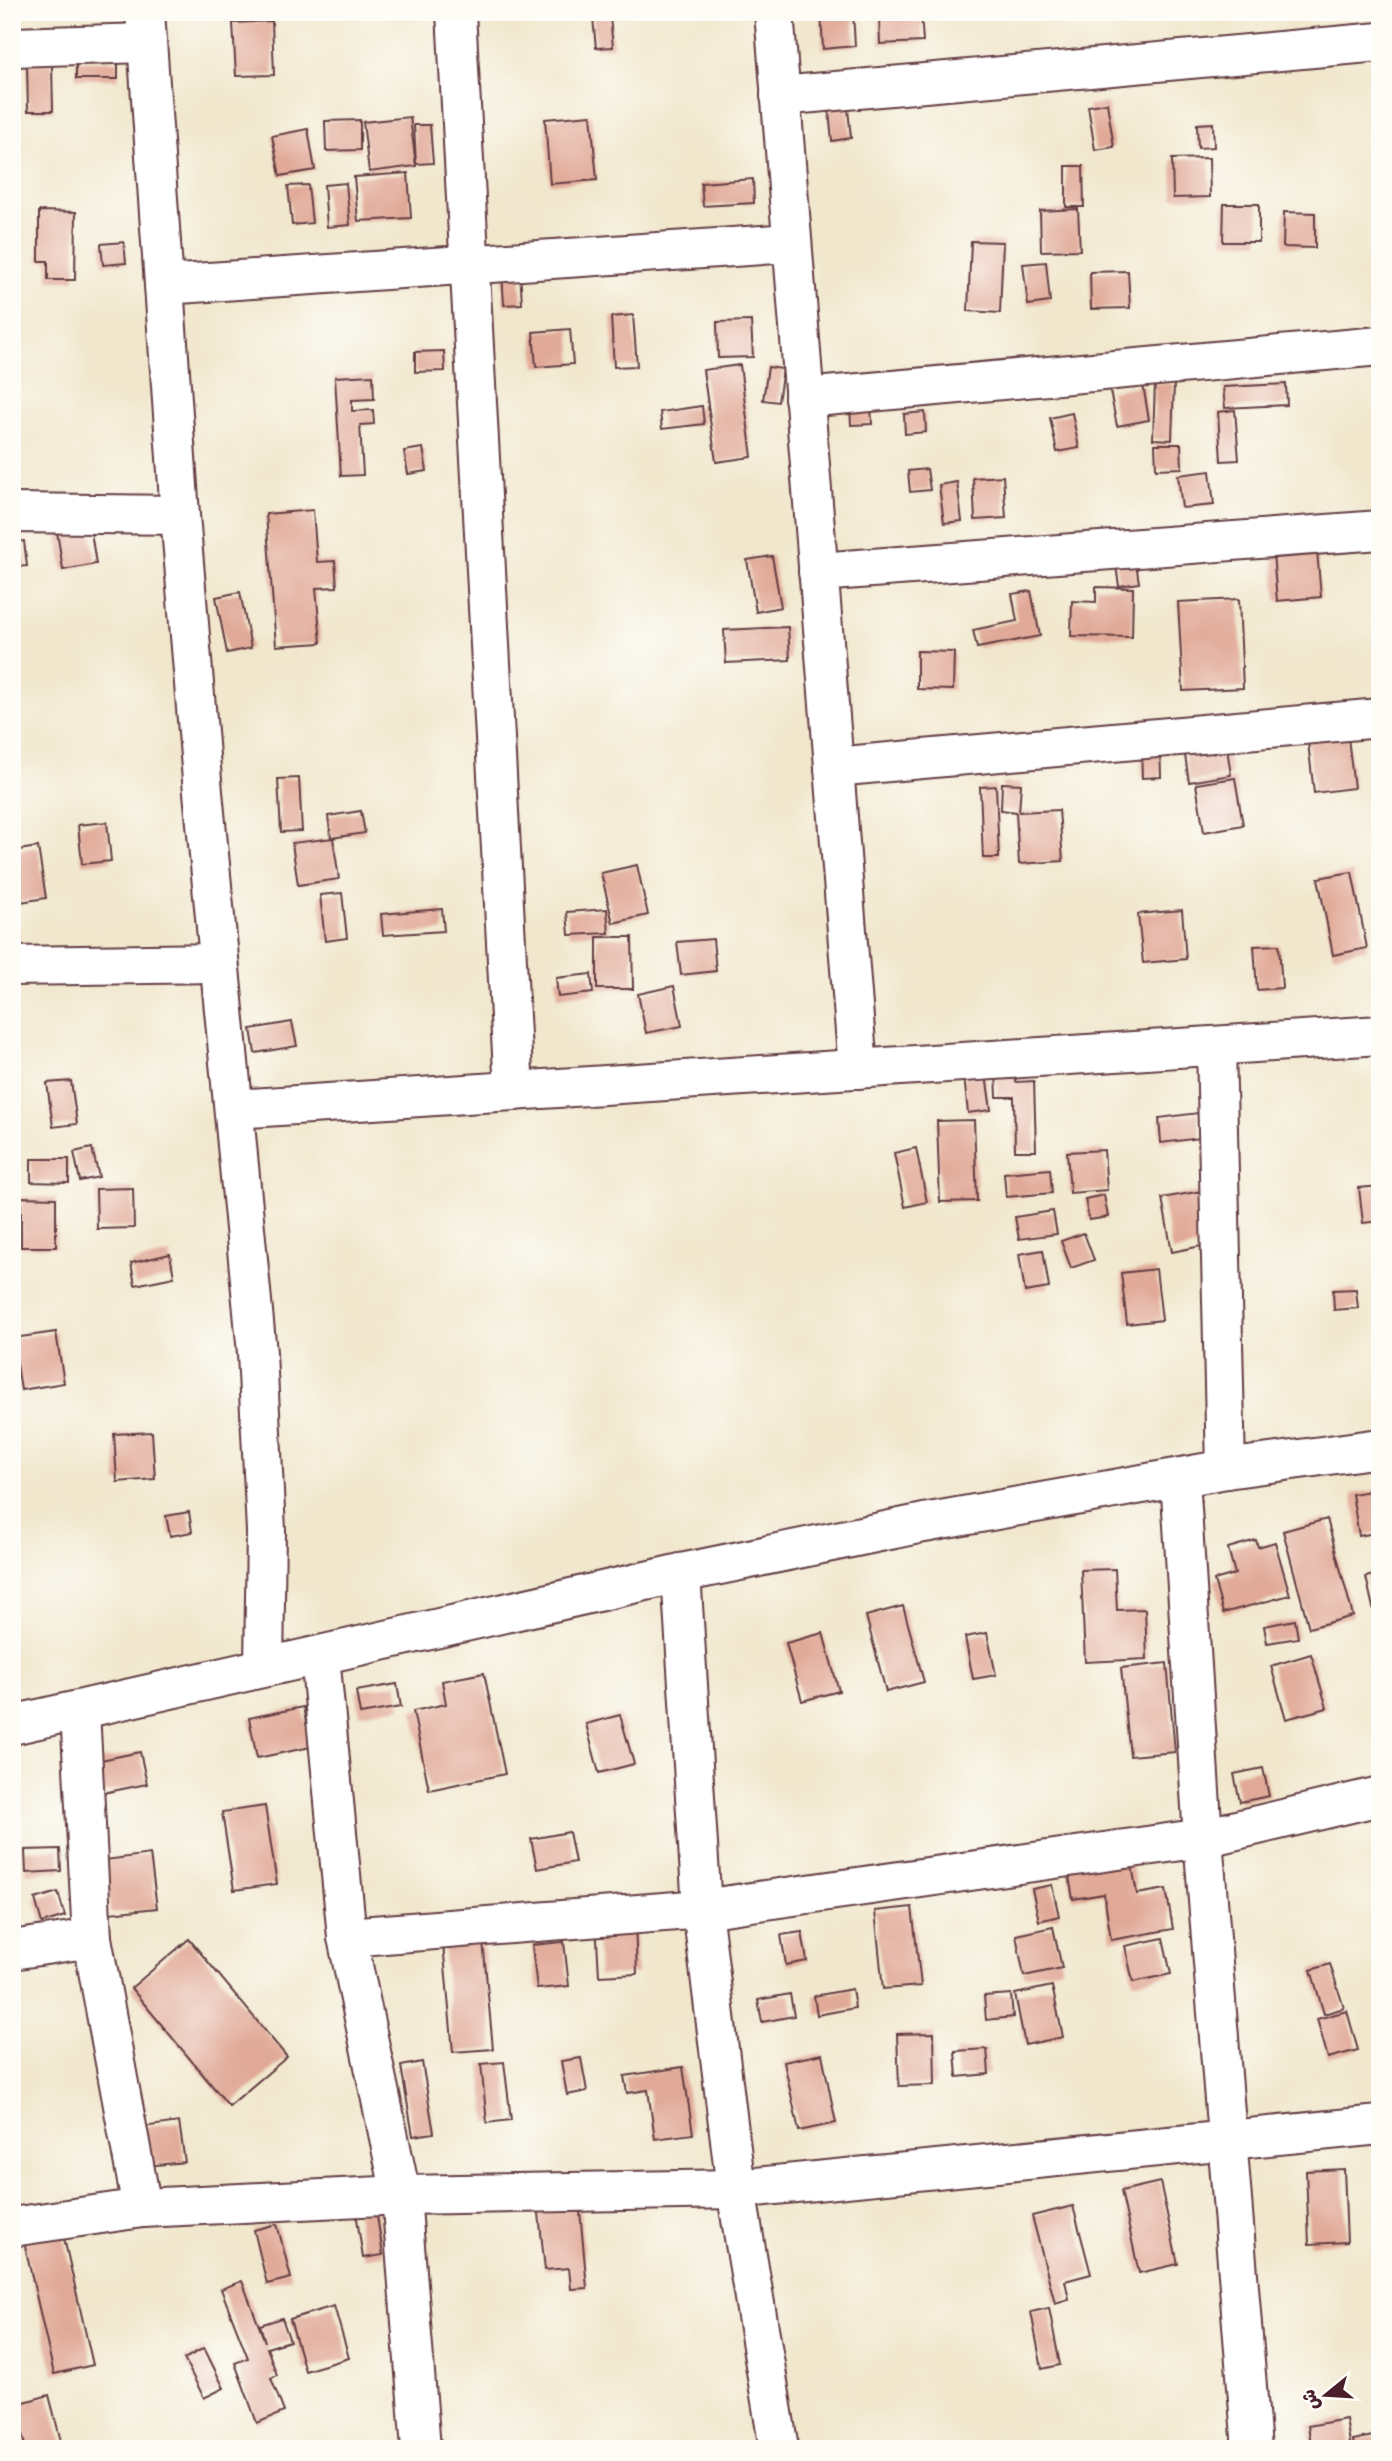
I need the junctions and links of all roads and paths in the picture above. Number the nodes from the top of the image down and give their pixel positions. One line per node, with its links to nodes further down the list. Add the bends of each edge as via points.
1 (456, 12): 8 (street)
2 (774, 12): 6 (street)
3 (146, 28): 5 (street); 9 (street)
4 (1380, 42): 6 (street)
5 (12, 47)
6 (780, 96): 7 (street)
7 (792, 243): 8 (street); 11 (street)
8 (470, 265): 9 (street); 23 (street)
9 (164, 285): 13 (street)
10 (1380, 346): 11 (street)
11 (804, 397): 15 (street)
12 (12, 513): 13 (street)
13 (180, 515): 18 (street)
14 (1380, 530): 15 (street)
15 (818, 572): 17 (street)
16 (1380, 718): 17 (street)
17 (834, 767): 22 (street)
18 (219, 963): 19 (street); 24 (street)
19 (12, 966)
20 (1380, 1035): 21 (street)
21 (1216, 1046): 22 (street); 26 (street)
22 (858, 1069): 23 (street)
23 (514, 1091): 24 (street)
24 (234, 1110): 30 (street, via 257,1353 265,1504)
25 (1380, 1448): 26 (street)
26 (1226, 1469): 27 (street)
27 (1180, 1478): 28 (street, via 924,1523); 34 (street)
28 (681, 1573): 29 (street); 35 (street)
29 (320, 1656): 30 (street); 36 (street)
30 (264, 1667): 31 (street)
31 (80, 1711): 32 (street); 37 (street)
32 (12, 1725)
33 (1380, 1796): 34 (street)
34 (1203, 1838): 35 (street); 40 (street)
35 (702, 1909): 36 (street); 41 (street)
36 (347, 1937): 42 (street)
37 (92, 1938): 38 (street); 43 (street)
38 (12, 1950)
39 (1380, 2125): 40 (street)
40 (1228, 2141): 41 (street); 47 (street)
41 (736, 2189): 42 (street); 46 (street)
42 (401, 2195): 43 (street); 45 (street)
43 (142, 2208): 44 (street)
44 (12, 2227)
45 (421, 2449)
46 (779, 2449)
47 (1252, 2449)

